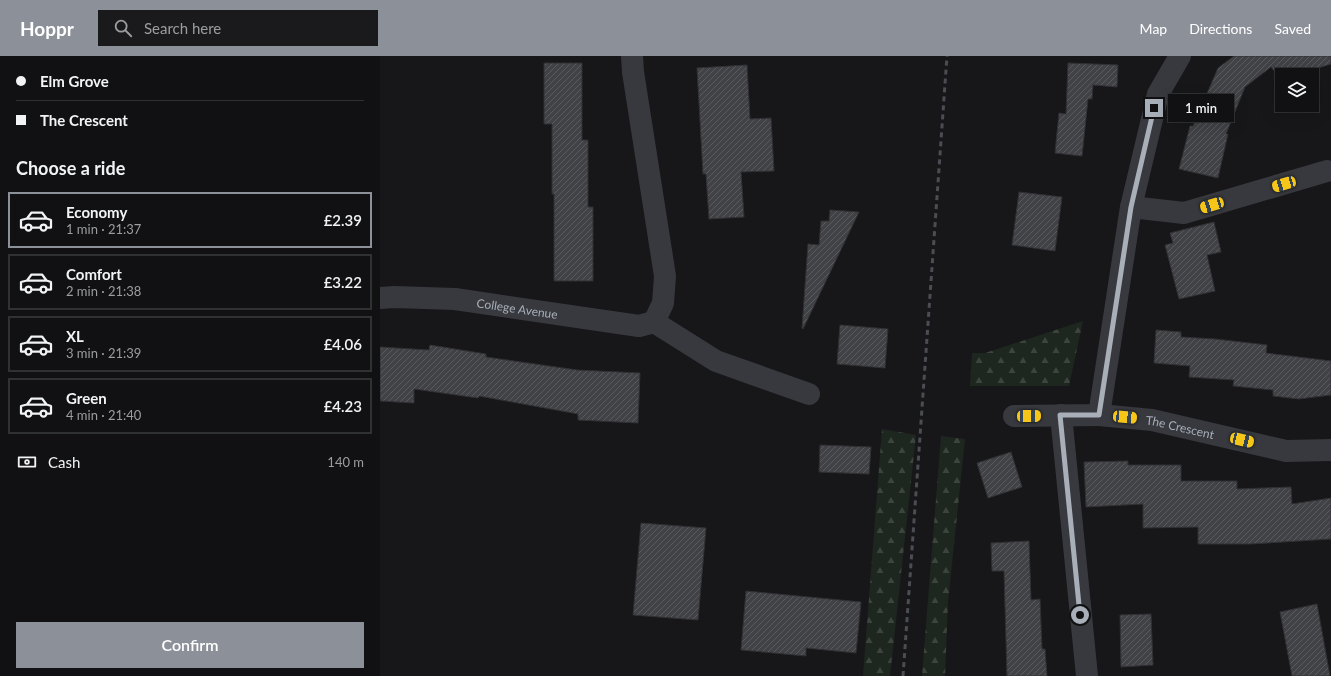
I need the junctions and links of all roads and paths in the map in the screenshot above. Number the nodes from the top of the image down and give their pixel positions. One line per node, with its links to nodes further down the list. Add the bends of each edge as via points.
1 (632, 56): 6 (street, via 665,276 664,303)
2 (1180, 56): 4 (street, via 1158,94)
3 (1327, 171): 4 (street, via 1184,213)
4 (1131, 207): 9 (street)
5 (380, 298): 6 (street, College Avenue, via 455,299 639,326)
6 (654, 322): 7 (street, via 716,361)
7 (809, 394)
8 (1060, 415): 9 (street, The Crescent); 10 (street, The Crescent); 12 (street)
9 (1099, 415): 11 (street, The Crescent, via 1152,420 1286,451)
10 (1014, 416)
11 (1331, 450)
12 (1087, 676)

